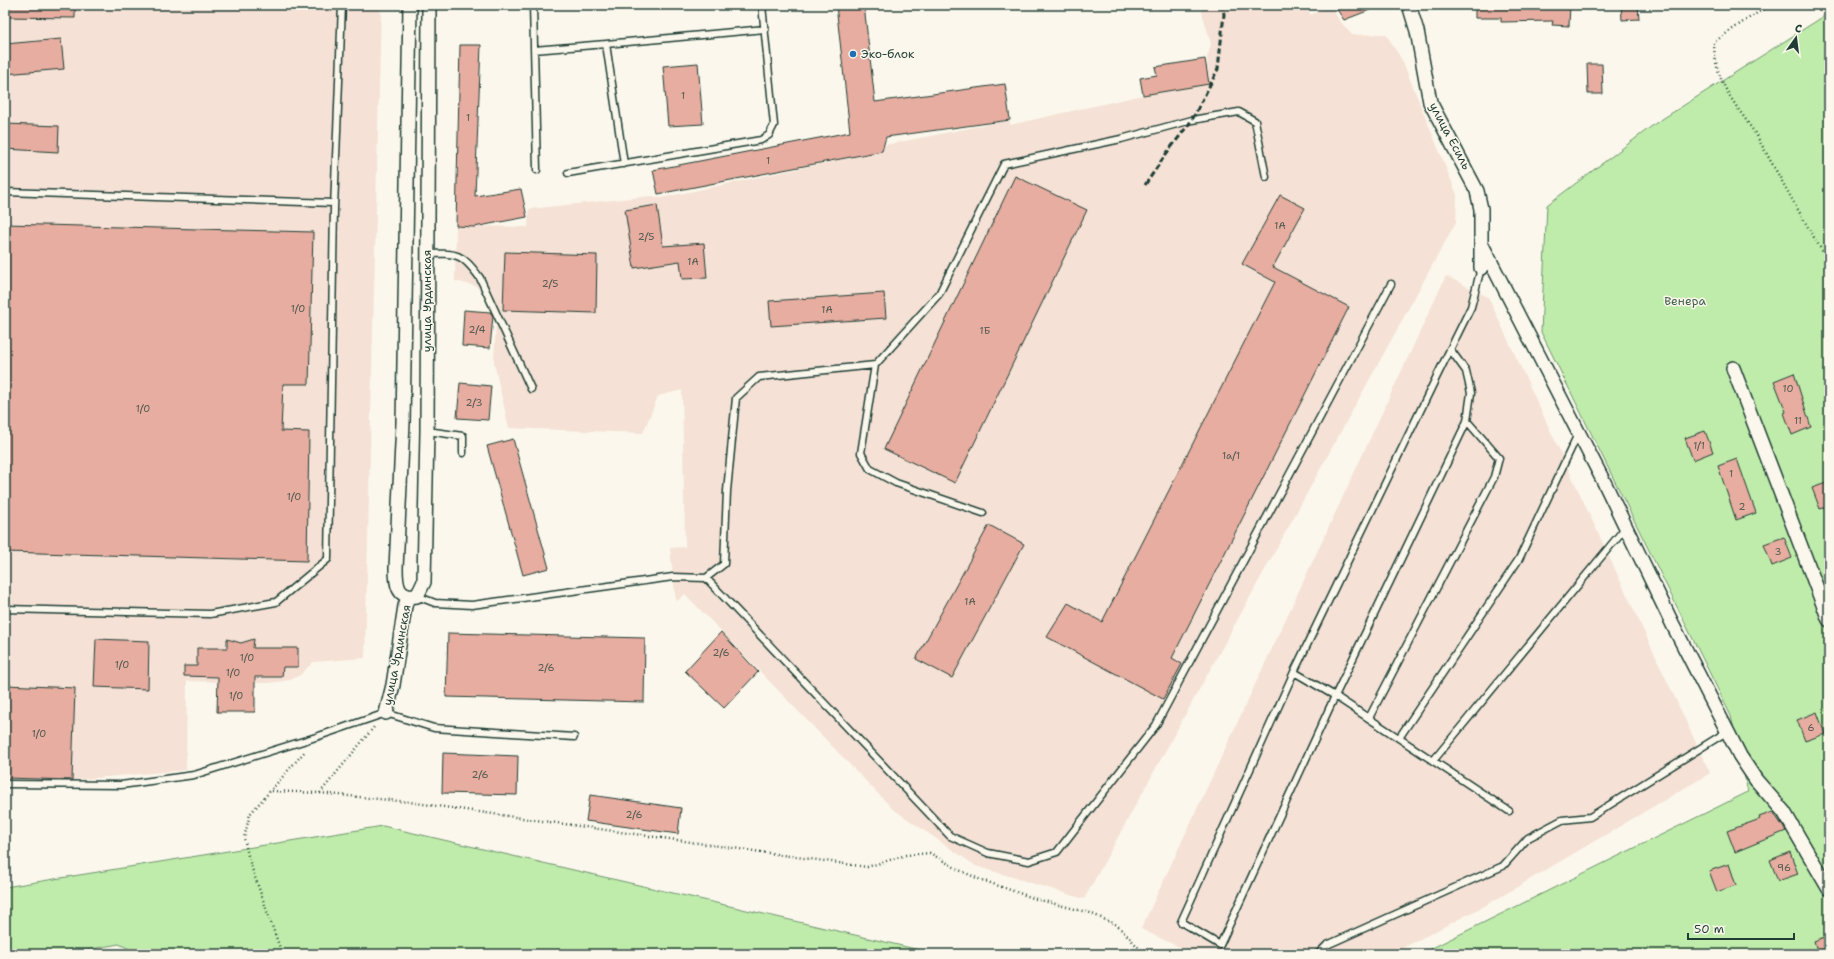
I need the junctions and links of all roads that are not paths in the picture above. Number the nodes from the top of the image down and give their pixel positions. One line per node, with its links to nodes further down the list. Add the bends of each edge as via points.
1 (342, 5): 15 (lane)
2 (410, 5): 31 (street, via 402,423 396,568 398,586 402,594)
3 (429, 5): 17 (street, улица Урдинская)
4 (533, 5): 9 (lane)
5 (762, 5): 7 (lane)
6 (1409, 5): 16 (street, улица Есиль, via 1417,31 1430,102 1477,191 1481,209)
7 (765, 29): 8 (lane); 10 (lane, via 774,125 769,135 760,140)
8 (606, 44): 9 (lane); 10 (lane)
9 (534, 50): 11 (lane)
10 (624, 164): 12 (lane)
11 (537, 170)
12 (568, 173)
13 (1266, 176): 21 (lane, via 1255,121 1239,112 1192,120 1121,139 1004,164 939,294)
14 (5, 192): 15 (lane)
15 (334, 203): 32 (lane, via 328,558 276,602 210,614)
16 (1481, 244): 18 (street, улица Есиль); 26 (street)
17 (427, 254): 23 (lane, via 450,253 468,262 480,278); 25 (street, улица Урдинская)
18 (1481, 268): 20 (lane, via 1471,307)
19 (1391, 284): 30 (lane, via 1156,725 1057,852 1030,861 988,853 950,836)
20 (1450, 349): 24 (lane, via 1466,371 1471,393); 34 (lane)
21 (875, 365): 28 (lane, via 861,453 870,470 896,483); 30 (lane, via 759,376 736,398 727,491 724,564)
22 (1733, 368): 33 (street)
23 (531, 389)
24 (1467, 421): 35 (lane); 37 (lane, via 1499,458 1494,477)
25 (427, 431): 27 (lane, via 463,436); 31 (street, улица Урдинская, via 424,582)
26 (1578, 433): 29 (street); 40 (lane, via 1520,559)
27 (463, 453)
28 (982, 513)
29 (1626, 527): 38 (street); 41 (lane)
30 (706, 578): 31 (lane, via 673,577 472,605 435,603)
31 (412, 597): 36 (street, улица Урдинская, via 405,606)
32 (5, 609)
33 (1829, 620)
34 (1294, 672): 35 (lane); 35 (lane, via 1181,922 1220,945)
35 (1335, 696): 37 (lane)
36 (386, 713): 39 (lane, via 434,728); 42 (lane, via 316,738 187,776 121,785)
37 (1369, 718): 40 (lane)
38 (1728, 732): 44 (street, via 1756,780 1784,812); 45 (lane, via 1590,816 1562,820 1528,838 1503,866 1327,945)
39 (574, 737)
40 (1398, 738): 41 (lane)
41 (1434, 761): 43 (lane)
42 (5, 784)
43 (1509, 811)
44 (1829, 889)
45 (1318, 954)

